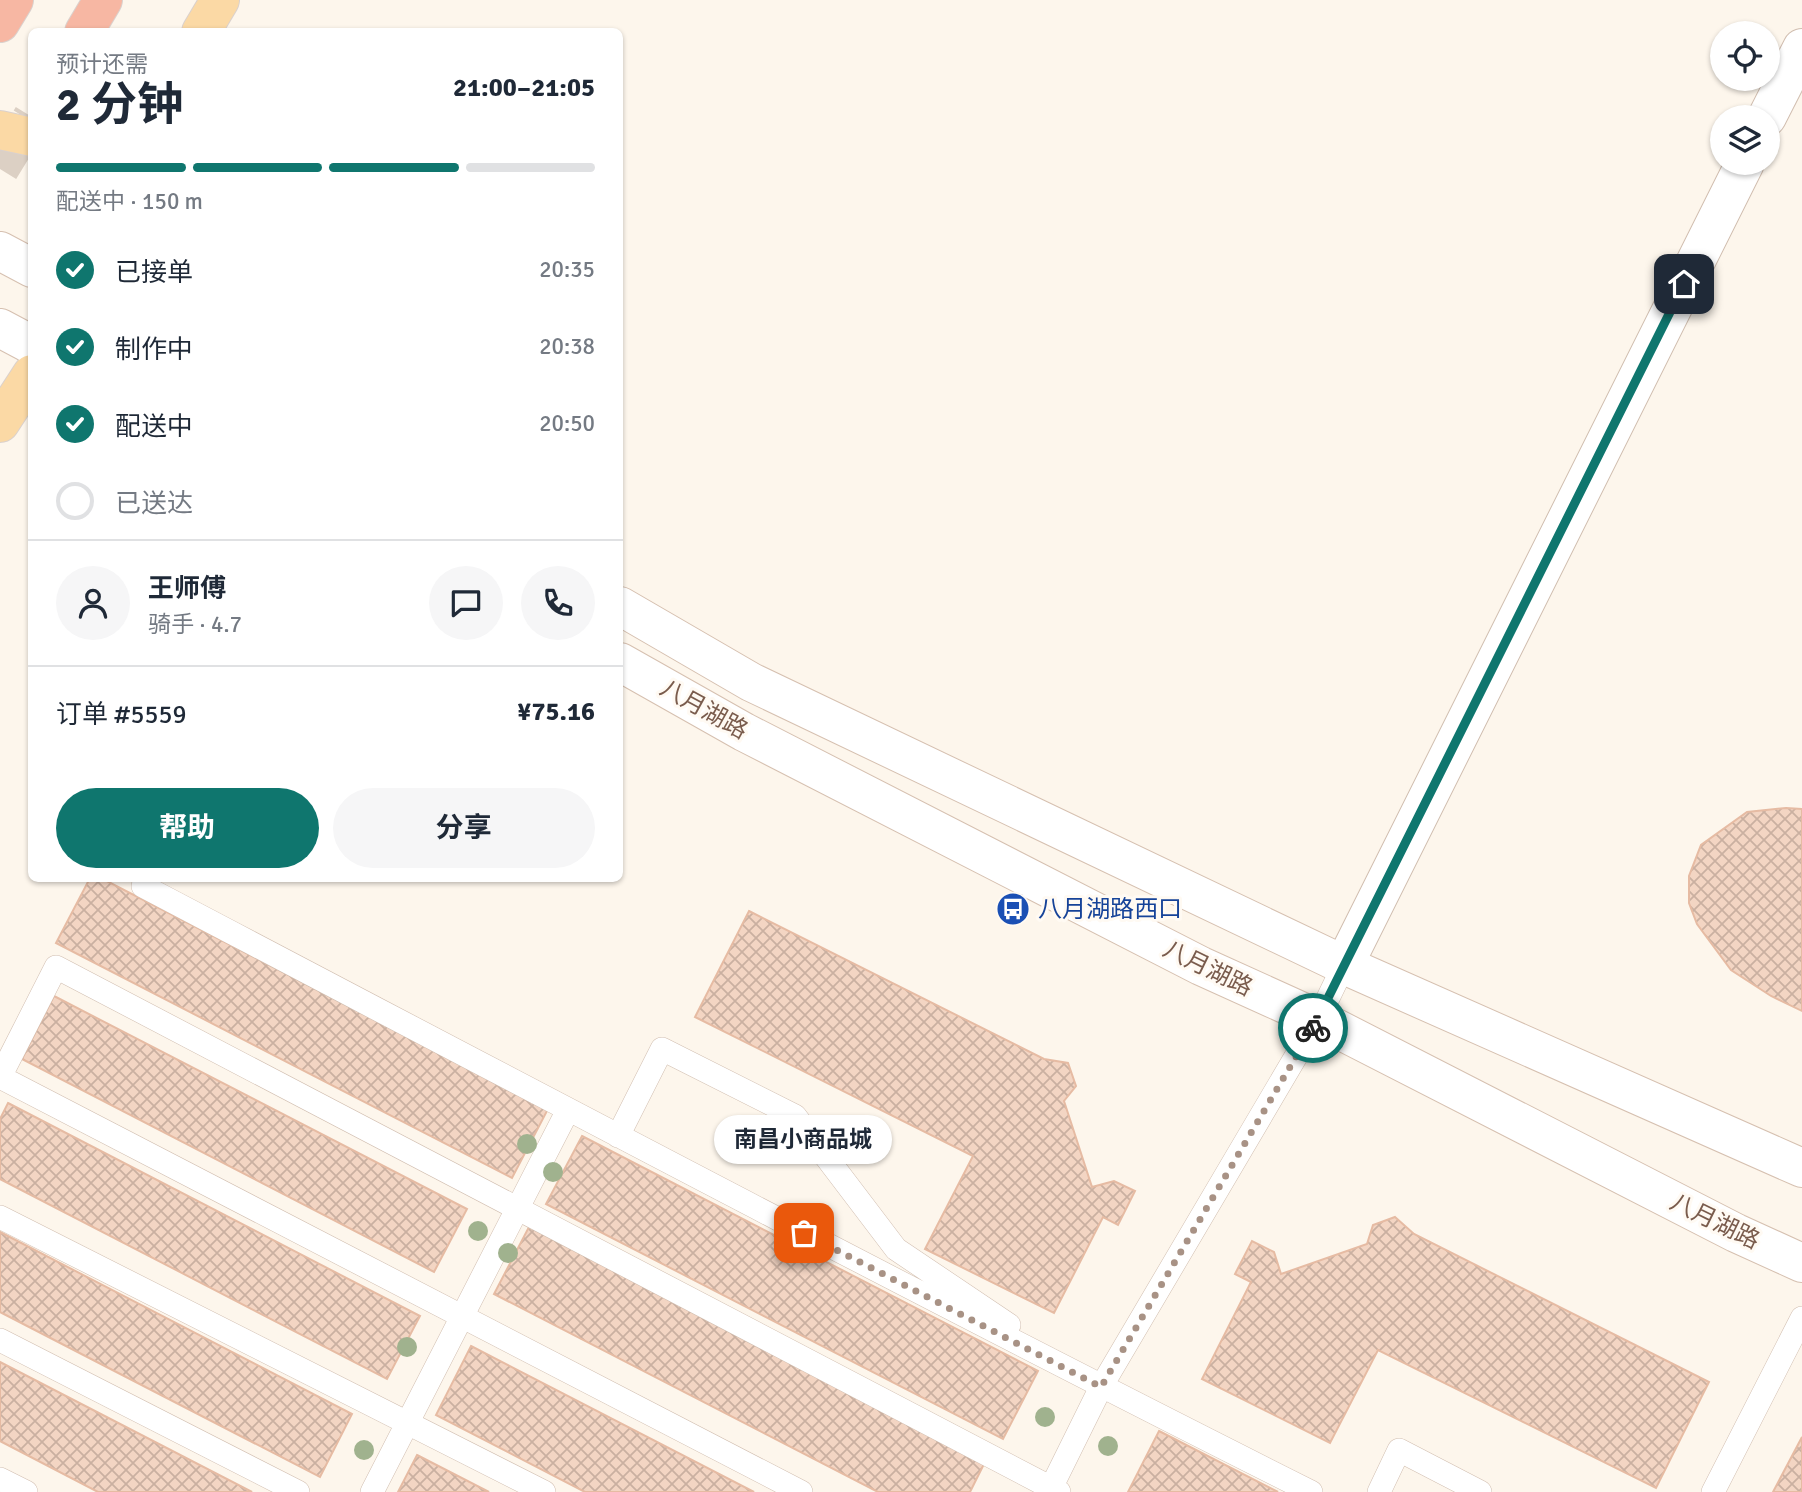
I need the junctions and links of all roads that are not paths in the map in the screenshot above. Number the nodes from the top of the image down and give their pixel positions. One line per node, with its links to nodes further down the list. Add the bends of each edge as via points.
1 (14, 0): 4 (highway)
2 (103, 0): 5 (highway)
3 (220, 0): 6 (main road)
4 (0, 23)
5 (86, 28)
6 (203, 28)
7 (1802, 48): 8 (main road)
8 (1774, 105)
9 (0, 130): 10 (main road)
10 (28, 136)
11 (1739, 175): 21 (main road)
12 (0, 251): 13 (main road)
13 (28, 266)
14 (0, 328): 15 (main road)
15 (28, 343)
16 (28, 380): 17 (main road)
17 (0, 423)
18 (623, 608): 21 (main road, 八月湖路, via 751,682)
19 (623, 664): 22 (main road, 八月湖路, via 744,732 1189,960)
20 (143, 886): 24 (lane)
21 (1344, 965): 22 (lane); 26 (main road, 八月湖路)
22 (1318, 1019): 29 (main road, 八月湖路); 33 (lane)
23 (0, 1077): 27 (lane, via 56,967); 30 (lane)
24 (568, 1110): 25 (lane); 27 (lane)
25 (618, 1136): 33 (lane); 33 (lane, via 662,1049 795,1116 896,1249)
26 (1802, 1167)
27 (517, 1209): 30 (lane); 36 (lane)
28 (0, 1217): 34 (lane)
29 (1802, 1262)
30 (462, 1317): 34 (lane); 41 (lane)
31 (1802, 1318): 45 (lane)
32 (0, 1340): 38 (lane)
33 (1101, 1387): 36 (lane); 42 (lane)
34 (407, 1423): 39 (lane); 40 (lane)
35 (0, 1479): 37 (lane)
36 (1053, 1491)
37 (26, 1492)
38 (298, 1492)
39 (372, 1492)
40 (544, 1492)
41 (801, 1492)
42 (1311, 1492)
43 (1379, 1492): 44 (lane, via 1399,1450)
44 (1480, 1492)
45 (1713, 1492)

